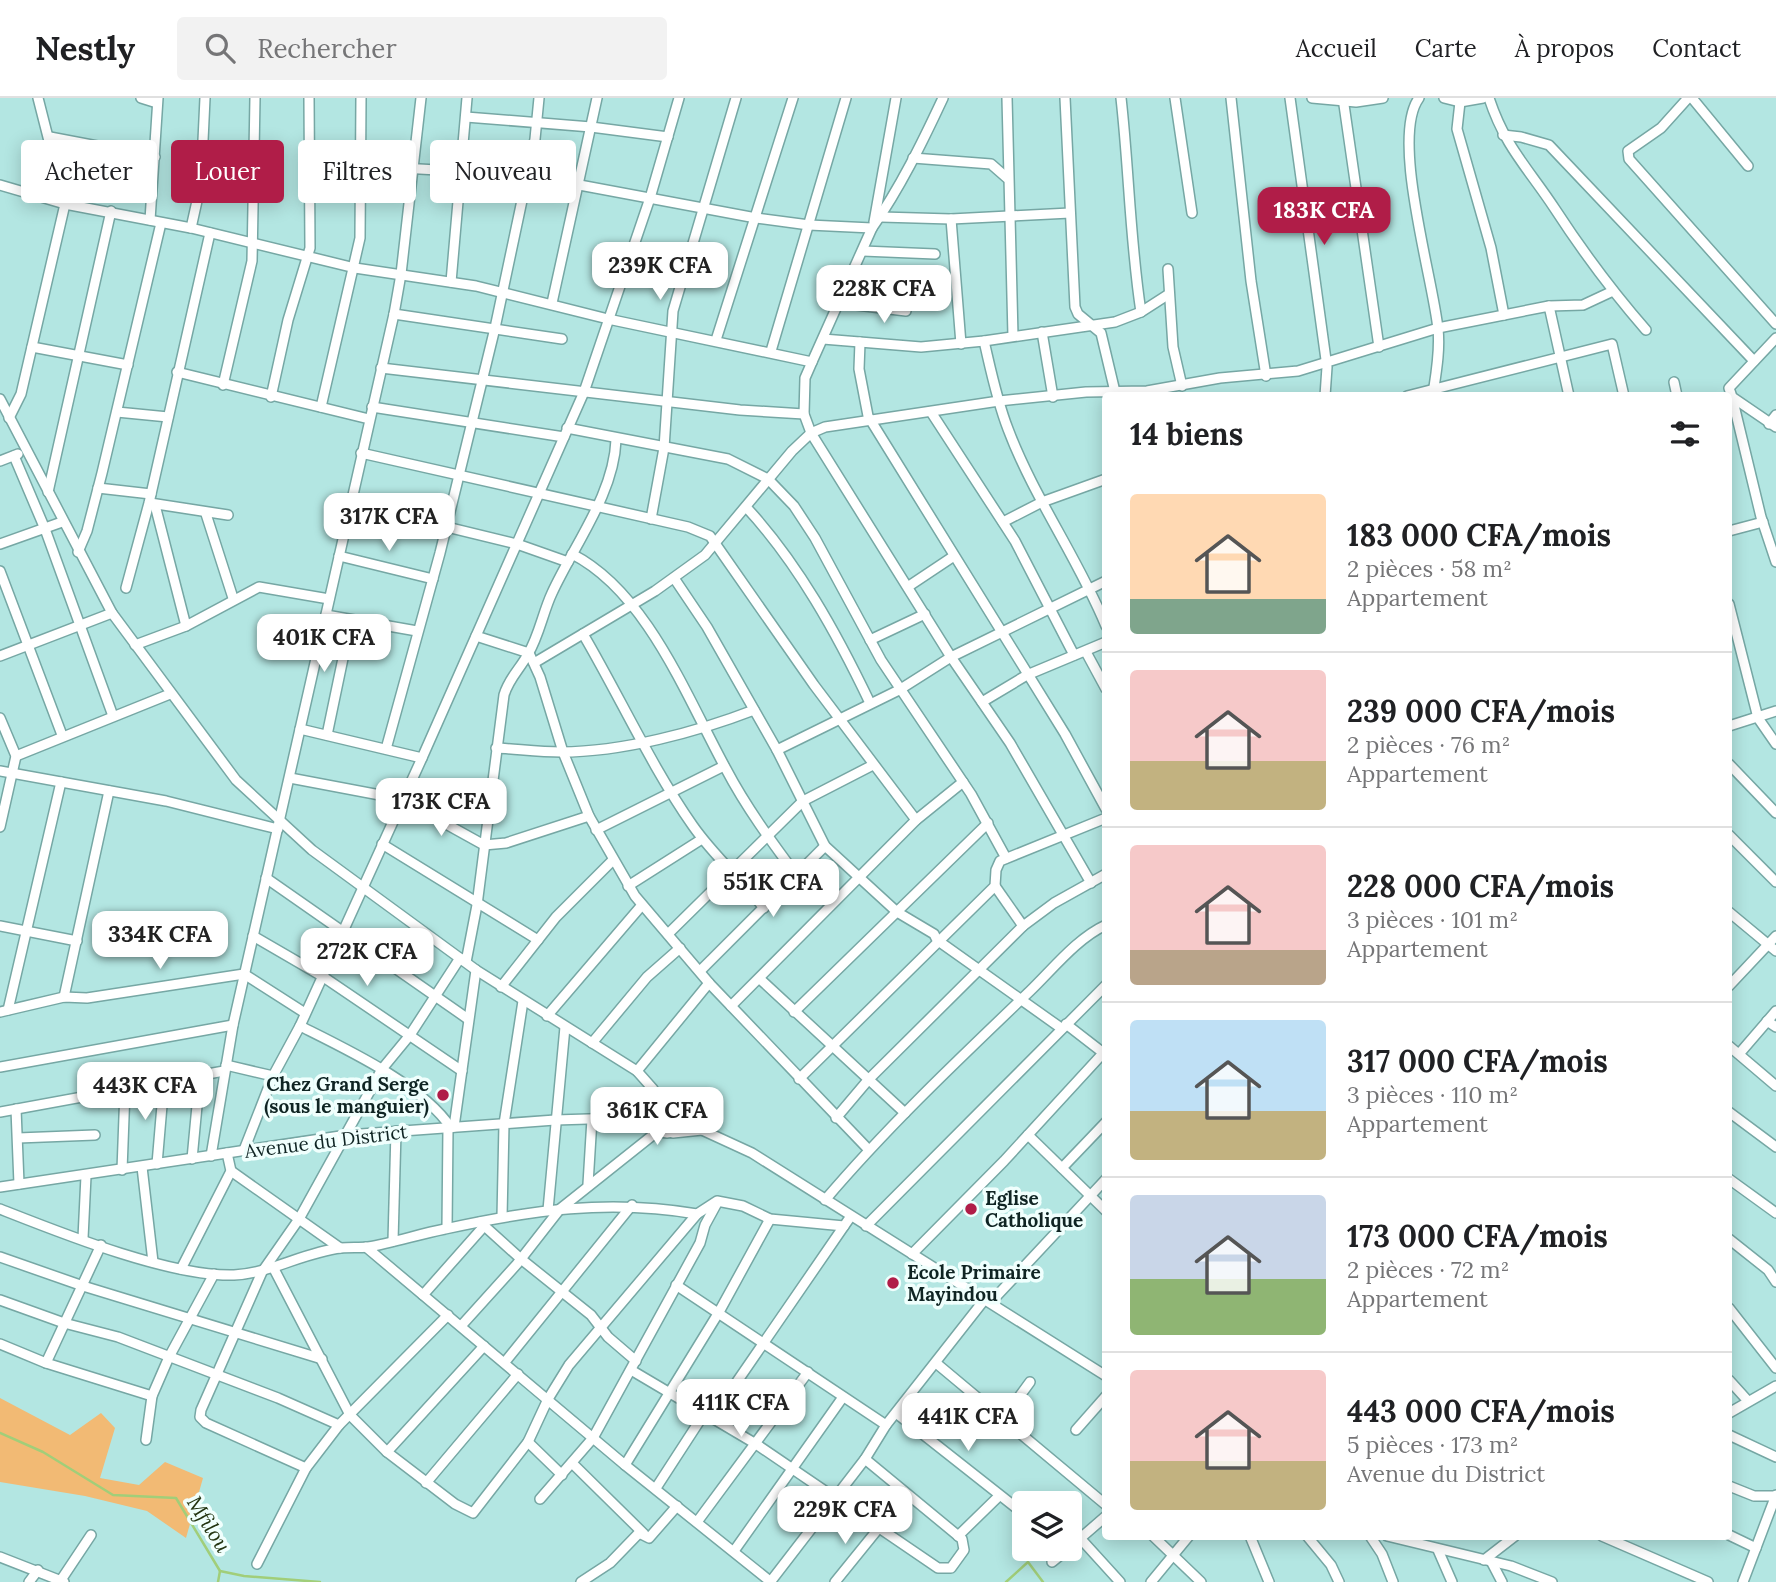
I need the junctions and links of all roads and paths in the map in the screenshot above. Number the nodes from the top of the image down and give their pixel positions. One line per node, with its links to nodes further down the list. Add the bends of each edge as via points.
1 (38, 98): 37 (street)
2 (141, 98): 31 (street)
3 (205, 98): 70 (street, via 201,183)
4 (255, 98): 72 (street)
5 (309, 98): 41 (street)
6 (361, 98): 42 (street)
7 (421, 98): 45 (street)
8 (467, 98): 33 (street)
9 (539, 98): 34 (street)
10 (597, 98): 35 (street)
11 (679, 98): 38 (street)
12 (736, 98): 59 (street)
13 (793, 98): 64 (street)
14 (846, 98): 69 (street)
15 (896, 98): 68 (street)
16 (943, 98): 46 (street)
17 (1006, 98): 48 (street)
18 (1065, 98): 61 (street)
19 (1121, 98): 87 (street)
20 (1175, 98): 62 (street)
21 (1230, 98): 117 (street)
22 (1290, 98): 113 (street)
23 (1312, 98): 30 (street)
24 (1383, 98): 30 (street)
25 (1419, 98): 94 (street, via 1410,114 1408,146)
26 (1444, 98): 32 (street)
27 (1483, 98): 32 (street)
28 (1489, 98): 36 (street)
29 (1690, 98): 47 (street); 92 (street, via 1661,128 1628,151 1629,159)
30 (1343, 99): 107 (street)
31 (157, 101): 40 (street)
32 (1460, 102): 89 (street, via 1457,130)
33 (466, 117): 34 (street); 43 (street)
34 (536, 123): 35 (street); 44 (street)
35 (591, 127): 38 (street); 50 (street)
36 (1503, 135): 80 (street); 111 (street, via 1549,145)
37 (50, 137): 39 (street); 58 (street)
38 (668, 137): 51 (street)
39 (66, 140)
40 (156, 140)
41 (310, 140)
42 (360, 140)
43 (464, 140)
44 (533, 140)
45 (416, 148)
46 (913, 158): 48 (street, via 991,164); 68 (street)
47 (1748, 166)
48 (1007, 178): 63 (street)
49 (0, 185): 58 (street)
50 (578, 185): 51 (street); 83 (street)
51 (650, 198): 59 (street); 90 (street)
52 (151, 203): 66 (street)
53 (311, 203): 74 (street)
54 (360, 203): 76 (street)
55 (410, 203): 78 (street)
56 (459, 203): 79 (street)
57 (520, 203): 81 (street)
58 (65, 204): 60 (street); 106 (street)
59 (704, 207): 64 (street); 96 (street)
60 (111, 211): 66 (street); 109 (street)
61 (1070, 213): 63 (street); 91 (street, via 1075,307 1077,314)
62 (1192, 214)
63 (1008, 216): 65 (street); 98 (street)
64 (756, 218): 69 (street); 102 (street)
65 (951, 219): 68 (street); 105 (street)
66 (150, 220): 67 (street)
67 (161, 223): 70 (street); 114 (street)
68 (876, 223): 69 (street); 73 (street)
69 (809, 225): 108 (street)
70 (191, 228): 71 (street)
71 (210, 233): 72 (street); 116 (street)
72 (251, 243): 74 (street); 120 (street, via 252,261)
73 (863, 251): 75 (street); 84 (street)
74 (307, 254): 76 (street); 133 (street)
75 (935, 254)
76 (355, 268): 78 (street); 139 (street)
77 (1168, 269): 82 (street)
78 (401, 274): 79 (street); 88 (street)
79 (451, 282): 81 (street)
80 (1613, 291): 85 (street, via 1583,305); 95 (street)
81 (503, 292): 83 (street); 93 (street)
82 (1169, 294): 87 (street); 121 (street)
83 (552, 303): 90 (street)
84 (840, 303): 86 (street); 101 (street)
85 (1549, 306): 89 (street); 110 (street)
86 (906, 311)
87 (1141, 312): 91 (street, via 1115,322)
88 (394, 314): 93 (street); 115 (street)
89 (1504, 314): 94 (street)
90 (608, 319): 96 (street); 123 (street)
91 (1092, 324): 97 (street); 124 (street, via 1103,338)
92 (1776, 324)
93 (495, 328): 100 (street); 118 (street)
94 (1438, 328): 107 (street); 122 (street)
95 (1646, 330)
96 (670, 331): 102 (street); 138 (street)
97 (1042, 332): 98 (street); 134 (street)
98 (1013, 336): 103 (street)
99 (1776, 338): 111 (street)
100 (562, 339)
101 (823, 339): 104 (street); 112 (street)
102 (716, 340): 108 (street)
103 (984, 341): 105 (street); 136 (street)
104 (860, 342): 105 (street, via 922,348); 148 (street, via 859,369 868,416)
105 (961, 344)
106 (32, 347): 109 (street); 146 (street, via 18,402)
107 (1379, 347): 113 (street)
108 (771, 351): 112 (street)
109 (80, 356): 114 (street); 163 (street)
110 (1559, 357): 122 (street); 128 (street); 129 (street, via 1612,344)
111 (1754, 361): 131 (street)
112 (812, 362): 143 (street, via 805,378)
113 (1326, 364): 117 (street); 126 (street)
114 (128, 365): 141 (street)
115 (381, 368): 118 (street); 140 (street)
116 (177, 372): 120 (street); 145 (street)
117 (1266, 376): 121 (street)
118 (481, 380): 123 (street); 149 (street)
119 (1674, 382): 130 (street)
120 (223, 385): 133 (street)
121 (1182, 386): 125 (street)
122 (1434, 387): 127 (street)
123 (584, 392): 138 (street); 151 (street)
124 (1115, 392)
125 (1125, 392)
126 (1325, 392)
127 (1419, 392)
128 (1568, 392)
129 (1624, 392)
130 (1676, 392)
131 (1730, 392)
132 (1102, 394): 134 (street)
133 (271, 397): 139 (street)
134 (1053, 397): 136 (street)
135 (1732, 397): 150 (street); 175 (street)
136 (999, 401): 142 (street); 166 (street)
137 (1, 402): 146 (street)
138 (668, 402): 143 (street); 154 (street)
139 (321, 407): 147 (street)
140 (372, 407): 147 (street); 149 (street)
141 (117, 412): 145 (street); 162 (street)
142 (931, 412): 148 (street); 174 (street)
143 (804, 414): 152 (street)
144 (1776, 415): 150 (street)
145 (168, 417): 165 (street)
146 (9, 418): 155 (street)
147 (369, 419): 156 (street)
148 (873, 420): 152 (street); 184 (street)
149 (471, 424): 151 (street); 159 (street)
150 (1773, 425)
151 (566, 433): 153 (street); 164 (street)
152 (811, 433): 160 (street); 191 (street)
153 (617, 440): 154 (street); 168 (street)
154 (664, 448): 160 (street, via 728,458); 172 (street)
155 (26, 452): 157 (street); 163 (street)
156 (361, 453): 159 (street); 167 (street)
157 (14, 456): 158 (street); 177 (street)
158 (0, 461)
159 (460, 475): 164 (street); 176 (street)
160 (768, 479): 169 (street); 210 (street, via 794,506 815,538)
161 (1102, 480): 166 (street)
162 (99, 488): 165 (street); 182 (street)
163 (48, 492): 173 (street)
164 (541, 492): 168 (street); 181 (street)
165 (151, 500): 170 (street); 192 (street); 204 (street)
166 (1042, 502): 174 (street); 193 (street)
167 (352, 503): 176 (street); 183 (street)
168 (596, 507): 172 (street); 185 (street)
169 (746, 507): 179 (street); 227 (street, via 790,562)
170 (206, 514): 171 (street); 194 (street)
171 (228, 515)
172 (651, 519): 179 (street, via 700,531)
173 (62, 522): 177 (street); 182 (street)
174 (1003, 522): 197 (street)
175 (1763, 522): 178 (street); 186 (street)
176 (446, 525): 181 (street); 189 (street)
177 (45, 529): 180 (street); 205 (street)
178 (1732, 530)
179 (715, 542): 188 (street); 233 (street)
180 (0, 544)
181 (517, 544): 185 (street); 209 (street)
182 (78, 552): 198 (street)
183 (339, 556): 189 (street); 195 (street)
184 (954, 556): 191 (street); 208 (street)
185 (570, 558): 196 (street, via 602,572); 216 (street)
186 (1776, 562)
187 (0, 571): 212 (street)
188 (674, 578): 196 (street); 228 (street)
189 (433, 579): 206 (street)
190 (1102, 584): 193 (street)
191 (909, 586): 199 (street)
192 (125, 587)
193 (1091, 589): 197 (street); 201 (street)
194 (233, 598): 195 (street, via 269,587); 204 (street)
195 (329, 598): 200 (street)
196 (631, 606): 207 (street); 235 (street, via 661,648)
197 (1050, 608): 208 (street); 218 (street)
198 (112, 613): 205 (street); 213 (street)
199 (925, 614): 210 (street); 220 (street)
200 (326, 615): 203 (street); 214 (street)
201 (1102, 616)
202 (1732, 616): 232 (street)
203 (351, 620): 206 (street); 217 (street)
204 (186, 626): 213 (street)
205 (79, 627): 212 (street); 230 (street)
206 (417, 631): 242 (street)
207 (583, 634): 221 (street); 239 (street)
208 (1001, 634): 220 (street); 222 (street)
209 (476, 636): 216 (street); 246 (street)
210 (870, 640): 224 (street)
211 (1102, 644): 215 (street)
212 (29, 645): 219 (street); 237 (street)
213 (135, 645): 225 (street)
214 (318, 648): 217 (street); 236 (street)
215 (1086, 652): 218 (street); 223 (street)
216 (529, 653): 221 (street); 241 (street, via 507,682)
217 (344, 654): 238 (street)
218 (1074, 655): 222 (street)
219 (0, 656)
220 (951, 657): 224 (street); 226 (street)
221 (534, 663): 244 (street)
222 (1027, 675): 226 (street); 259 (street)
223 (1102, 682)
224 (899, 690): 227 (street); 254 (street)
225 (170, 694): 230 (street); 265 (street, via 236,779)
226 (982, 702): 268 (street)
227 (870, 703): 233 (street)
228 (754, 709): 235 (street); 243 (street)
229 (1776, 711): 232 (street)
230 (113, 716): 237 (street)
231 (0, 718): 245 (street)
232 (1758, 718): 234 (street); 240 (street)
233 (842, 719): 243 (street); 247 (street)
234 (1732, 725)
235 (706, 728): 239 (street); 248 (street)
236 (300, 729): 238 (street); 252 (street)
237 (62, 735): 245 (street)
238 (327, 735): 242 (street)
239 (643, 742): 244 (street); 256 (street)
240 (1776, 744)
241 (496, 748): 244 (street); 273 (street)
242 (386, 749): 246 (street)
243 (777, 750): 258 (street)
244 (563, 752): 261 (street)
245 (16, 756): 251 (street)
246 (422, 758): 257 (street)
247 (873, 765): 258 (street); 262 (street)
248 (724, 766): 256 (street); 269 (street)
249 (1732, 767): 260 (street)
250 (0, 771): 251 (street)
251 (13, 773): 253 (street); 266 (street)
252 (290, 778): 257 (street); 265 (street)
253 (61, 782): 255 (street); 295 (street)
254 (963, 782): 262 (street); 264 (street)
255 (109, 791): 265 (street); 301 (street)
256 (673, 793): 267 (street); 271 (street)
257 (401, 799): 272 (street); 273 (street)
258 (803, 801): 269 (street); 274 (street)
259 (1102, 802)
260 (1776, 813)
261 (589, 816): 267 (street); 273 (street, via 506,843)
262 (916, 820): 281 (street)
263 (1102, 820): 268 (street)
264 (988, 823): 275 (street); 290 (street)
265 (279, 825): 280 (street); 284 (street)
266 (0, 827)
267 (596, 830): 276 (street)
268 (1066, 836): 275 (street); 283 (street)
269 (768, 837): 277 (street); 278 (street)
270 (1732, 838): 282 (street)
271 (702, 839): 277 (street); 285 (street)
272 (382, 844): 284 (street); 287 (street)
273 (484, 845): 287 (street)
274 (825, 846): 278 (street); 281 (street)
275 (1006, 858): 286 (street, via 998,865)
276 (612, 861): 285 (street); 300 (street)
277 (732, 869): 289 (street); 297 (street)
278 (797, 876): 289 (street)
279 (1102, 876): 283 (street)
280 (266, 878): 296 (street); 298 (street)
281 (859, 878): 290 (street); 311 (street)
282 (1776, 882)
283 (1091, 883): 293 (street)
284 (361, 886): 296 (street); 305 (street)
285 (628, 886): 288 (street)
286 (995, 886): 293 (street); 302 (street)
287 (477, 905): 300 (street); 305 (street)
288 (642, 905): 297 (street); 325 (street)
289 (764, 908): 308 (street)
290 (897, 912): 302 (street); 323 (street)
291 (1732, 915): 304 (street)
292 (0, 926): 295 (street)
293 (1023, 926): 306 (street)
294 (1102, 928): 318 (street)
295 (26, 930): 301 (street); 321 (street)
296 (341, 931): 310 (street); 316 (street)
297 (668, 934): 303 (street)
298 (253, 936): 309 (street); 310 (street)
299 (1776, 936): 304 (street)
300 (538, 940): 314 (street)
301 (77, 941): 317 (street)
302 (942, 941): 306 (street); 335 (street)
303 (680, 948): 308 (street); 334 (street, via 648,977)
304 (1772, 948): 312 (street)
305 (463, 960): 307 (street); 316 (street)
306 (980, 968): 318 (street); 348 (street)
307 (476, 970): 314 (street); 326 (street)
308 (700, 971): 313 (street)
309 (244, 974): 317 (street, via 87,998); 324 (street); 328 (street)
310 (322, 976): 324 (street); 333 (street)
311 (760, 979): 320 (street); 323 (street)
312 (1732, 982)
313 (709, 983): 320 (street); 344 (street)
314 (501, 987): 319 (street)
315 (1102, 989): 330 (street)
316 (435, 996): 326 (street); 333 (street)
317 (64, 997): 321 (street)
318 (1022, 998): 330 (street); 356 (street)
319 (523, 1001): 325 (street); 362 (street)
320 (732, 1006): 347 (street)
321 (4, 1011)
322 (1776, 1011): 327 (street)
323 (794, 1012): 335 (street)
324 (305, 1013): 329 (street)
325 (547, 1016): 331 (street)
326 (468, 1019): 343 (street)
327 (1767, 1021): 332 (street); 338 (street)
328 (233, 1025): 340 (street); 341 (street)
329 (300, 1026): 342 (street); 346 (street)
330 (1063, 1026): 337 (street); 406 (street)
331 (565, 1027): 334 (street); 361 (street)
332 (1776, 1027)
333 (410, 1035): 342 (street); 343 (street)
334 (592, 1043): 344 (street)
335 (831, 1046): 347 (street); 348 (street)
336 (1732, 1048): 338 (street)
337 (1102, 1051)
338 (1739, 1054): 350 (street)
339 (1102, 1056): 371 (street)
340 (0, 1067)
341 (225, 1068): 345 (street); 346 (street); 377 (street)
342 (382, 1069): 364 (street, via 437,1110); 370 (street)
343 (462, 1071): 364 (street)
344 (637, 1071): 352 (street)
345 (200, 1074): 349 (street); 378 (street)
346 (273, 1076): 374 (street)
347 (799, 1079): 359 (street)
348 (869, 1079): 356 (street); 359 (street)
349 (164, 1082): 351 (street); 379 (street)
350 (1776, 1086)
351 (125, 1090): 353 (street); 382 (street)
352 (663, 1108): 355 (street); 358 (street)
353 (16, 1109): 354 (street); 372 (street)
354 (0, 1112)
355 (678, 1113): 365 (street); 368 (street, via 679,1125)
356 (905, 1113): 375 (street)
357 (1732, 1114): 373 (street)
358 (654, 1117): 360 (street, Avenue du District); 367 (street)
359 (836, 1118): 375 (street)
360 (592, 1119): 361 (street, Avenue du District); 387 (street)
361 (555, 1120): 362 (street, Avenue du District); 397 (street)
362 (504, 1124): 364 (street, Avenue du District); 401 (street)
363 (1102, 1126): 381 (street)
364 (451, 1128): 366 (street, Avenue du District); 407 (street)
365 (702, 1130): 368 (street); 391 (street, via 752,1153)
366 (396, 1131): 370 (street, Avenue du District); 409 (street)
367 (658, 1131): 368 (street); 387 (street)
368 (670, 1134)
369 (94, 1135): 372 (street)
370 (347, 1135): 374 (street, Avenue du District); 402 (street)
371 (1028, 1135): 381 (street); 414 (street)
372 (18, 1138): 386 (street)
373 (1776, 1147)
374 (244, 1150): 376 (street, Avenue du District)
375 (868, 1150): 391 (street)
376 (227, 1153): 377 (street, Avenue du District); 383 (street)
377 (211, 1156): 378 (street, Avenue du District)
378 (192, 1159): 379 (street, Avenue du District)
379 (157, 1164): 380 (street, Avenue du District)
380 (142, 1167): 382 (street, Avenue du District); 417 (street)
381 (1062, 1168): 390 (street)
382 (122, 1170): 384 (street, Avenue du District)
383 (231, 1171): 402 (street); 418 (street)
384 (86, 1176): 386 (street, Avenue du District); 408 (street)
385 (1732, 1181): 398 (street)
386 (19, 1184): 389 (street, Avenue du District)
387 (588, 1184): 396 (street)
388 (1102, 1184): 390 (street)
389 (0, 1187)
390 (1090, 1196): 394 (street); 428 (street)
391 (825, 1200): 400 (street)
392 (717, 1201): 399 (street); 403 (street, via 743,1206); 423 (street)
393 (632, 1205): 396 (street); 399 (street); 425 (street)
394 (1102, 1207)
395 (0, 1209): 408 (street)
396 (560, 1209): 397 (street); 416 (street)
397 (548, 1210): 401 (street)
398 (1776, 1213)
399 (697, 1214): 435 (street)
400 (851, 1216): 405 (street); 406 (street)
401 (502, 1217): 404 (street)
402 (299, 1219): 413 (street); 420 (street)
403 (770, 1219): 405 (street); 429 (street)
404 (482, 1223): 407 (street); 416 (street); 426 (street)
405 (844, 1226): 437 (street)
406 (866, 1226): 414 (street)
407 (447, 1228): 409 (street)
408 (83, 1238): 411 (street)
409 (393, 1241): 412 (street)
410 (1732, 1241): 422 (street)
411 (101, 1245): 417 (street); 424 (street)
412 (366, 1247): 413 (street); 426 (street)
413 (340, 1248): 419 (street)
414 (912, 1254): 428 (street)
415 (0, 1257): 424 (street)
416 (521, 1259): 425 (street); 434 (street)
417 (153, 1262): 418 (street)
418 (181, 1269): 421 (street)
419 (274, 1269): 420 (street); 441 (street)
420 (262, 1272): 421 (street); 436 (street)
421 (214, 1274): 432 (street)
422 (1776, 1282)
423 (676, 1285): 429 (street); 442 (street)
424 (83, 1286): 432 (street); 433 (street)
425 (562, 1292): 435 (street); 443 (street)
426 (424, 1295): 431 (street)
427 (0, 1300): 433 (street)
428 (988, 1300): 445 (street); 449 (street)
429 (719, 1312): 437 (street); 455 (street)
430 (1732, 1312): 446 (street)
431 (448, 1315): 434 (street); 463 (street)
432 (190, 1317): 436 (street); 440 (street)
433 (64, 1323): 440 (street); 444 (street)
434 (461, 1326): 439 (street)
435 (600, 1328): 442 (street); 458 (street)
436 (234, 1332): 441 (street); 451 (street)
437 (765, 1342): 448 (street); 464 (street)
438 (0, 1344): 444 (street)
439 (484, 1346): 443 (street); 474 (street)
440 (169, 1357): 451 (street); 456 (street)
441 (322, 1359): 463 (street)
442 (636, 1360): 447 (street)
443 (505, 1362): 450 (street)
444 (46, 1363): 456 (street)
445 (936, 1363): 462 (street); 465 (street)
446 (1776, 1368)
447 (631, 1370): 455 (street); 470 (street)
448 (807, 1372): 457 (street); 473 (street)
449 (1102, 1373)
450 (518, 1374): 458 (street); 482 (street)
451 (215, 1375): 466 (street); 479 (street, via 201,1410 203,1421)
452 (1030, 1382): 465 (street)
453 (1732, 1383): 460 (street)
454 (1776, 1386): 460 (street)
455 (670, 1393): 464 (street); 478 (street)
456 (152, 1396): 471 (street)
457 (843, 1397): 467 (street); 480 (street)
458 (548, 1399): 470 (street); 472 (street)
459 (1102, 1401): 468 (street)
460 (1748, 1401): 461 (street)
461 (1732, 1411)
462 (896, 1413): 467 (street); 485 (street)
463 (350, 1415): 466 (street); 474 (street)
464 (708, 1416): 473 (street); 484 (street)
465 (1003, 1419): 489 (street)
466 (339, 1424): 479 (street)
467 (886, 1425): 476 (street)
468 (1076, 1430)
469 (1732, 1436): 475 (street)
470 (593, 1438): 477 (street); 478 (street)
471 (146, 1440)
472 (528, 1442): 481 (street); 482 (street, via 473,1513)
473 (756, 1444): 480 (street); 493 (street)
474 (387, 1452): 482 (street)
475 (1776, 1457)
476 (865, 1459): 488 (street); 496 (street)
477 (573, 1464): 481 (street); 499 (street)
478 (625, 1465): 484 (street)
479 (306, 1468): 515 (street)
480 (793, 1469): 488 (street); 511 (street)
481 (562, 1475): 487 (street)
482 (426, 1483)
483 (1732, 1487): 486 (street, via 1754,1496)
484 (656, 1488): 491 (street)
485 (999, 1496): 490 (street); 496 (street)
486 (1776, 1496): 509 (street)
487 (540, 1499)
488 (835, 1499): 494 (street); 520 (street)
489 (1102, 1502)
490 (1012, 1505)
491 (677, 1506): 493 (street); 499 (street)
492 (1102, 1519): 497 (street)
493 (697, 1522): 511 (street)
494 (878, 1529): 496 (street, via 945,1569 951,1568 964,1550 965,1543); 521 (street)
495 (91, 1535): 517 (street)
496 (958, 1536)
497 (1082, 1536)
498 (1732, 1536): 509 (street)
499 (649, 1538): 519 (street, via 639,1533 610,1563)
500 (1082, 1540): 522 (street)
501 (1157, 1540): 512 (street)
502 (1186, 1540): 512 (street)
503 (1252, 1540): 525 (street)
504 (1310, 1540): 526 (street)
505 (1373, 1540): 527 (street)
506 (1402, 1540): 510 (street)
507 (1611, 1540): 531 (street)
508 (1498, 1541): 514 (street)
509 (1756, 1548): 532 (street)
510 (1438, 1550): 514 (street); 528 (street)
511 (734, 1551): 520 (street)
512 (1173, 1556): 523 (street); 524 (street)
513 (0, 1557): 516 (street)
514 (1488, 1561): 529 (street); 530 (street)
515 (257, 1564)
516 (38, 1570): 517 (street); 518 (street)
517 (63, 1581)
518 (29, 1582)
519 (581, 1582)
520 (771, 1582)
521 (835, 1582)
522 (1120, 1582)
523 (1151, 1582)
524 (1201, 1582)
525 (1269, 1582)
526 (1339, 1582)
527 (1393, 1582)
528 (1451, 1582)
529 (1502, 1582)
530 (1552, 1582)
531 (1708, 1582)
532 (1743, 1582)

